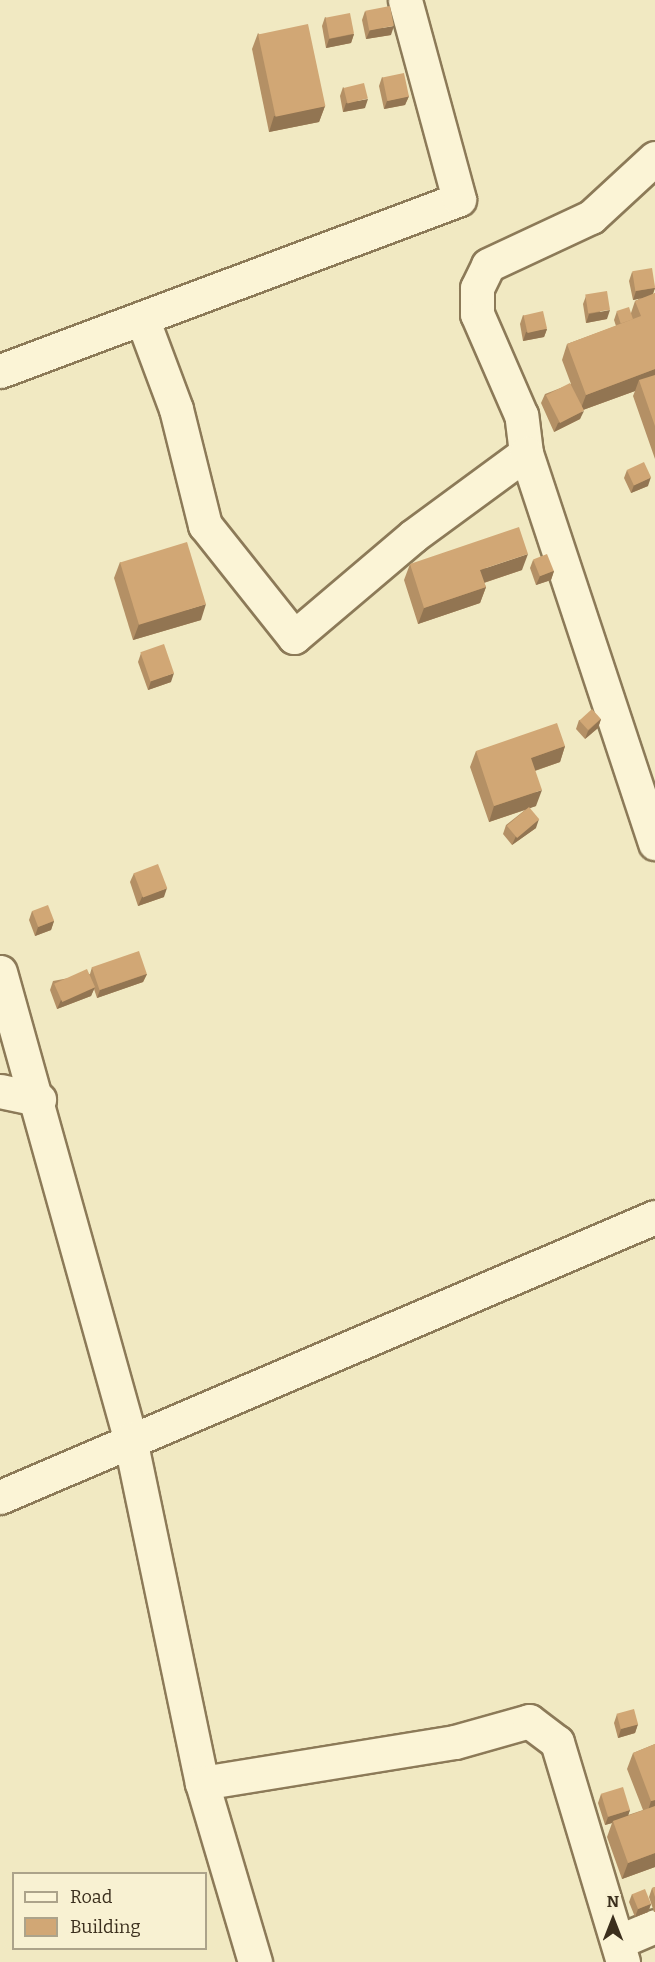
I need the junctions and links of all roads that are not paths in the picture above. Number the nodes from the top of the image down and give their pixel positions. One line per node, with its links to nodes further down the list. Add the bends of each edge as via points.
1 (405, 0): 3 (street, via 459,199)
2 (655, 158): 5 (street, via 591,217 488,265 477,288 477,314 521,415)
3 (142, 318): 4 (street); 5 (street, via 176,409 205,525 294,637 413,536)
4 (0, 371)
5 (526, 453): 6 (street)
6 (655, 843)
7 (0, 972): 9 (street)
8 (0, 1091): 9 (street)
9 (39, 1099): 11 (street)
10 (655, 1217): 11 (street)
11 (130, 1439): 12 (street); 13 (street)
12 (0, 1497)
13 (202, 1783): 15 (street, via 455,1742 529,1721 557,1742); 16 (street)
14 (655, 1926): 15 (street)
15 (621, 1952)
16 (255, 1962)

